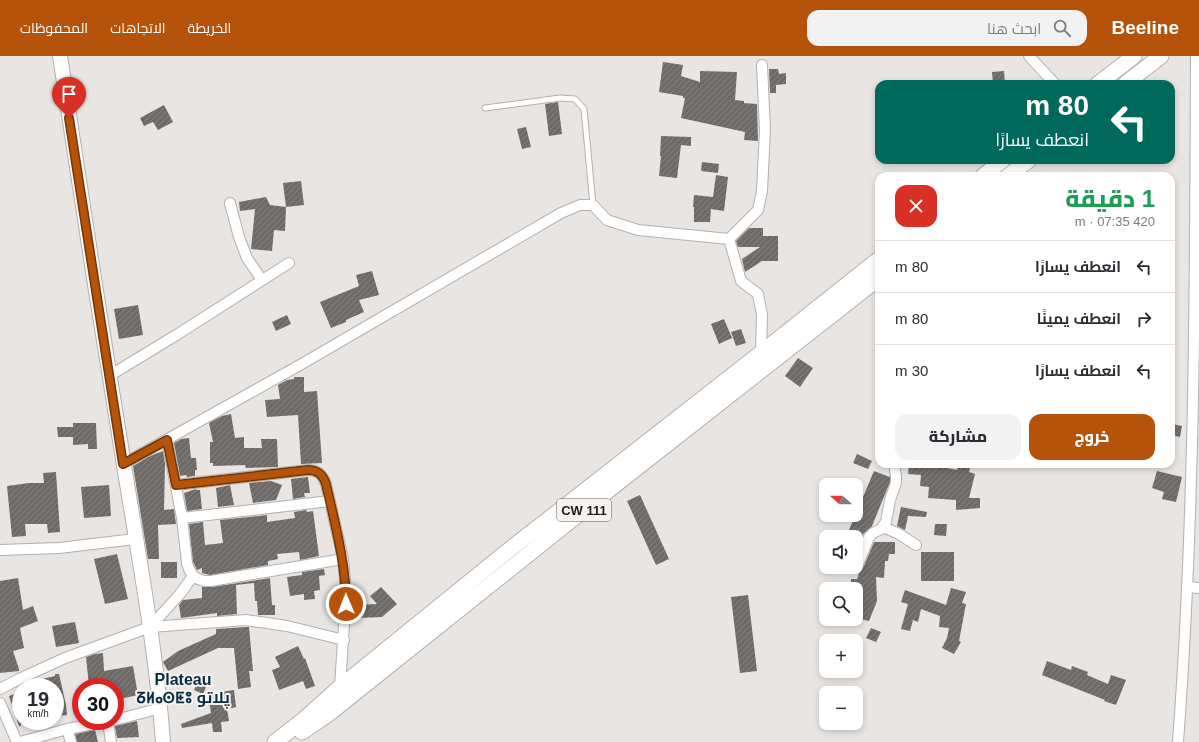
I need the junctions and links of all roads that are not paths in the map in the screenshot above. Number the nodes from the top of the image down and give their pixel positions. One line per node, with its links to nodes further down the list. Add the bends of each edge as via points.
1 (60, 56): 23 (street)
2 (1029, 56): 7 (street)
3 (1134, 56): 8 (main road)
4 (1161, 56): 9 (main road)
5 (1196, 56): 37 (street, via 1194,372)
6 (762, 65): 17 (street, via 765,130 762,191 758,210)
7 (1051, 80)
8 (1103, 80)
9 (1130, 80)
10 (485, 108): 16 (lane, via 560,98 575,99 584,108)
11 (998, 164): 13 (main road)
12 (1023, 164): 14 (main road)
13 (988, 172)
14 (1013, 172)
15 (230, 203): 20 (street, via 247,258)
16 (593, 206): 17 (street, via 607,220 638,230); 24 (street, via 580,205 561,213 300,366)
17 (729, 239): 22 (street, via 741,281 758,294 762,315)
18 (289, 263): 20 (street)
19 (875, 263): 22 (main road, CW 111)
20 (262, 280): 23 (street)
21 (875, 281): 55 (main road, CW 111, via 331,712)
22 (761, 353): 41 (main road, CW 111, via 504,554)
23 (109, 376): 25 (street)
24 (167, 440): 25 (street); 27 (street)
25 (123, 464): 31 (street)
26 (895, 468): 30 (street, via 896,482)
27 (176, 485): 28 (street, via 312,470 323,476); 29 (street)
28 (330, 501): 29 (street); 35 (street)
29 (182, 518): 36 (street, via 187,564)
30 (883, 527): 32 (street); 34 (street, via 869,537)
31 (135, 539): 33 (street, via 59,548); 39 (street)
32 (916, 545)
33 (0, 550)
34 (863, 552)
35 (342, 559): 36 (street, via 210,581); 40 (street, via 346,592)
36 (193, 576): 39 (street)
37 (1188, 587): 38 (street); 56 (street)
38 (1199, 588)
39 (150, 628): 40 (street, via 246,620 287,626); 42 (street, via 65,658); 44 (street)
40 (344, 640): 41 (street)
41 (340, 687): 54 (main road, CW 111)
42 (0, 689)
43 (0, 703): 49 (street)
44 (161, 708): 45 (street); 53 (street)
45 (124, 718)
46 (72, 728): 47 (street)
47 (67, 729): 50 (street); 51 (street)
48 (112, 730): 52 (street)
49 (17, 742)
50 (20, 742)
51 (72, 742)
52 (112, 742)
53 (163, 742)
54 (275, 742)
55 (288, 742)
56 (1178, 742)

